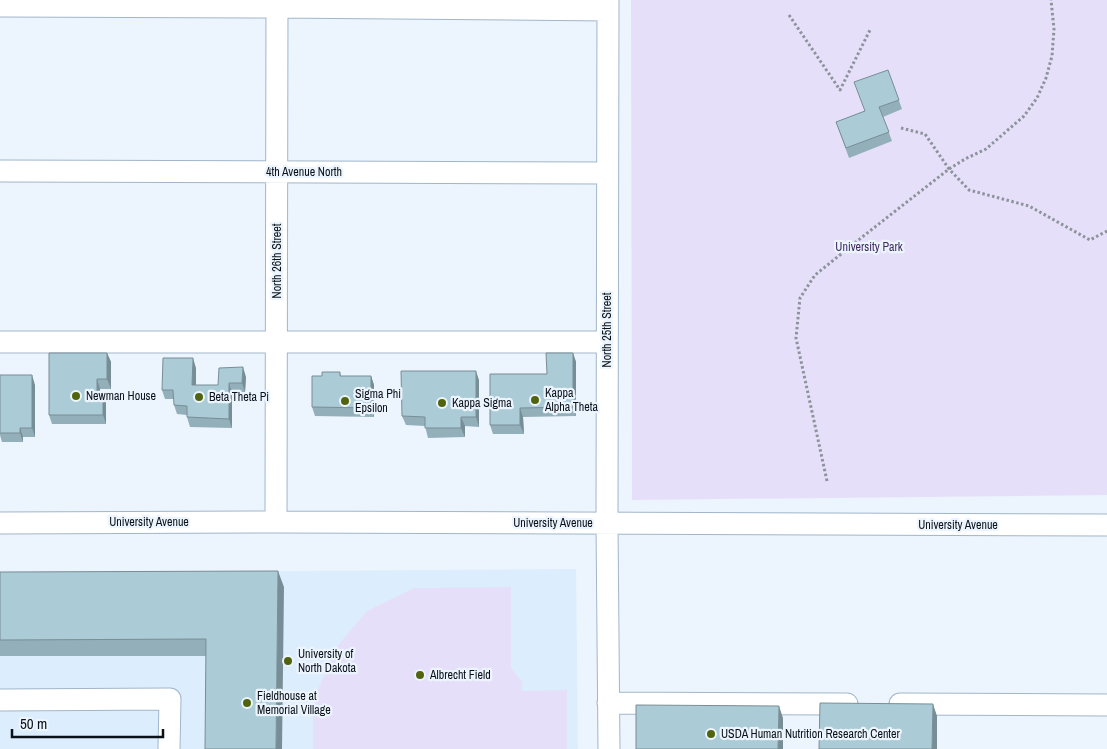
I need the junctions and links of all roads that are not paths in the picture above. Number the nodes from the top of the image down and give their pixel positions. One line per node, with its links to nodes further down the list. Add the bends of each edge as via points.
1 (277, 3): 2 (street); 3 (street); 5 (street, North 26th Street)
2 (608, 5): 6 (street, North 25th Street)
3 (0, 6)
4 (0, 171): 5 (street, 4th Avenue North)
5 (277, 172): 6 (street, 4th Avenue North); 9 (street, North 26th Street)
6 (607, 173): 8 (street, North 25th Street)
7 (0, 342): 9 (street)
8 (607, 342): 9 (street); 12 (street, North 25th Street)
9 (276, 343): 10 (street, North 26th Street)
10 (276, 522): 11 (street, University Avenue); 12 (street, University Avenue)
11 (0, 523)
12 (607, 523): 13 (street, University Avenue); 15 (street, North 25th Street)
13 (1107, 525)
14 (0, 700): 17 (street, via 170,699)
15 (608, 703): 16 (street); 18 (street, North 25th Street)
16 (1107, 705)
17 (169, 749)
18 (609, 749)

